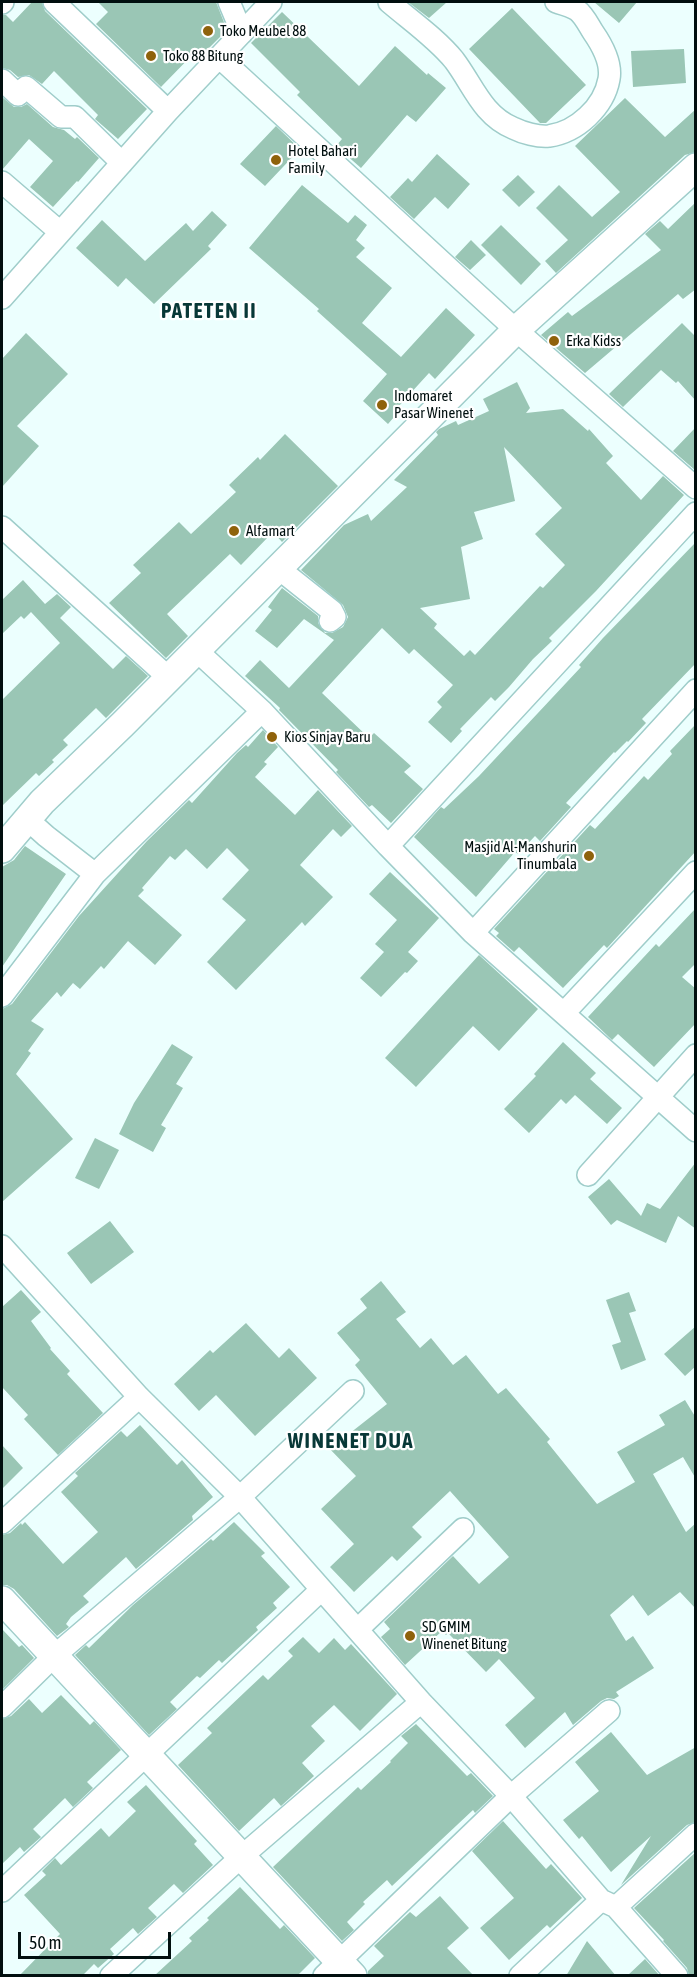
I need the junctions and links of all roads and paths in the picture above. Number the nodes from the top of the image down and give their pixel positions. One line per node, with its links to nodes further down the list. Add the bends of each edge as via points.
1 (54, 2): 9 (street)
2 (229, 2): 6 (street)
3 (272, 2): 6 (street)
4 (389, 2): 5 (street, via 454,61 496,119 513,128 548,136 569,130 587,118 602,97 609,78 603,47 579,11)
5 (556, 2)
6 (242, 33): 7 (street)
7 (219, 57): 9 (street); 15 (street)
8 (2, 80): 10 (street, via 18,95 26,87 62,117 75,117)
9 (168, 111): 10 (street)
10 (122, 163): 13 (street)
11 (696, 167): 15 (street)
12 (2, 182): 13 (street)
13 (60, 232): 14 (street)
14 (2, 298)
15 (516, 330): 16 (street); 19 (street)
16 (696, 489)
17 (696, 513): 26 (street)
18 (2, 526): 22 (street)
19 (278, 568): 20 (street, via 332,611 334,617); 21 (street)
20 (330, 621)
21 (196, 650): 22 (street); 24 (street)
22 (169, 678): 25 (street)
23 (696, 690): 30 (street)
24 (262, 711): 26 (street); 29 (street)
25 (27, 819): 27 (street); 29 (street)
26 (388, 846): 30 (street)
27 (2, 849)
28 (696, 872): 32 (street)
29 (95, 874): 31 (street)
30 (473, 933): 32 (street)
31 (2, 996)
32 (564, 1013): 34 (street)
33 (696, 1055): 34 (street)
34 (657, 1098): 35 (street); 36 (street)
35 (696, 1131)
36 (588, 1175)
37 (2, 1246): 39 (street)
38 (353, 1391): 40 (street)
39 (139, 1397): 40 (street); 41 (street)
40 (240, 1497): 43 (street); 46 (street)
41 (2, 1523)
42 (463, 1529): 45 (street)
43 (321, 1590): 45 (street); 50 (street)
44 (2, 1600): 46 (street)
45 (358, 1629): 47 (street)
46 (53, 1657): 48 (street); 50 (street)
47 (421, 1702): 51 (street); 53 (street)
48 (2, 1707)
49 (609, 1711): 51 (street)
50 (146, 1755): 53 (street); 54 (street)
51 (511, 1796): 55 (street); 56 (street)
52 (696, 1834): 55 (street)
53 (241, 1857): 56 (street); 57 (street)
54 (2, 1891)
55 (608, 1904): 58 (street); 59 (street)
56 (339, 1971)
57 (111, 1976)
58 (520, 1976)
59 (677, 1976)

